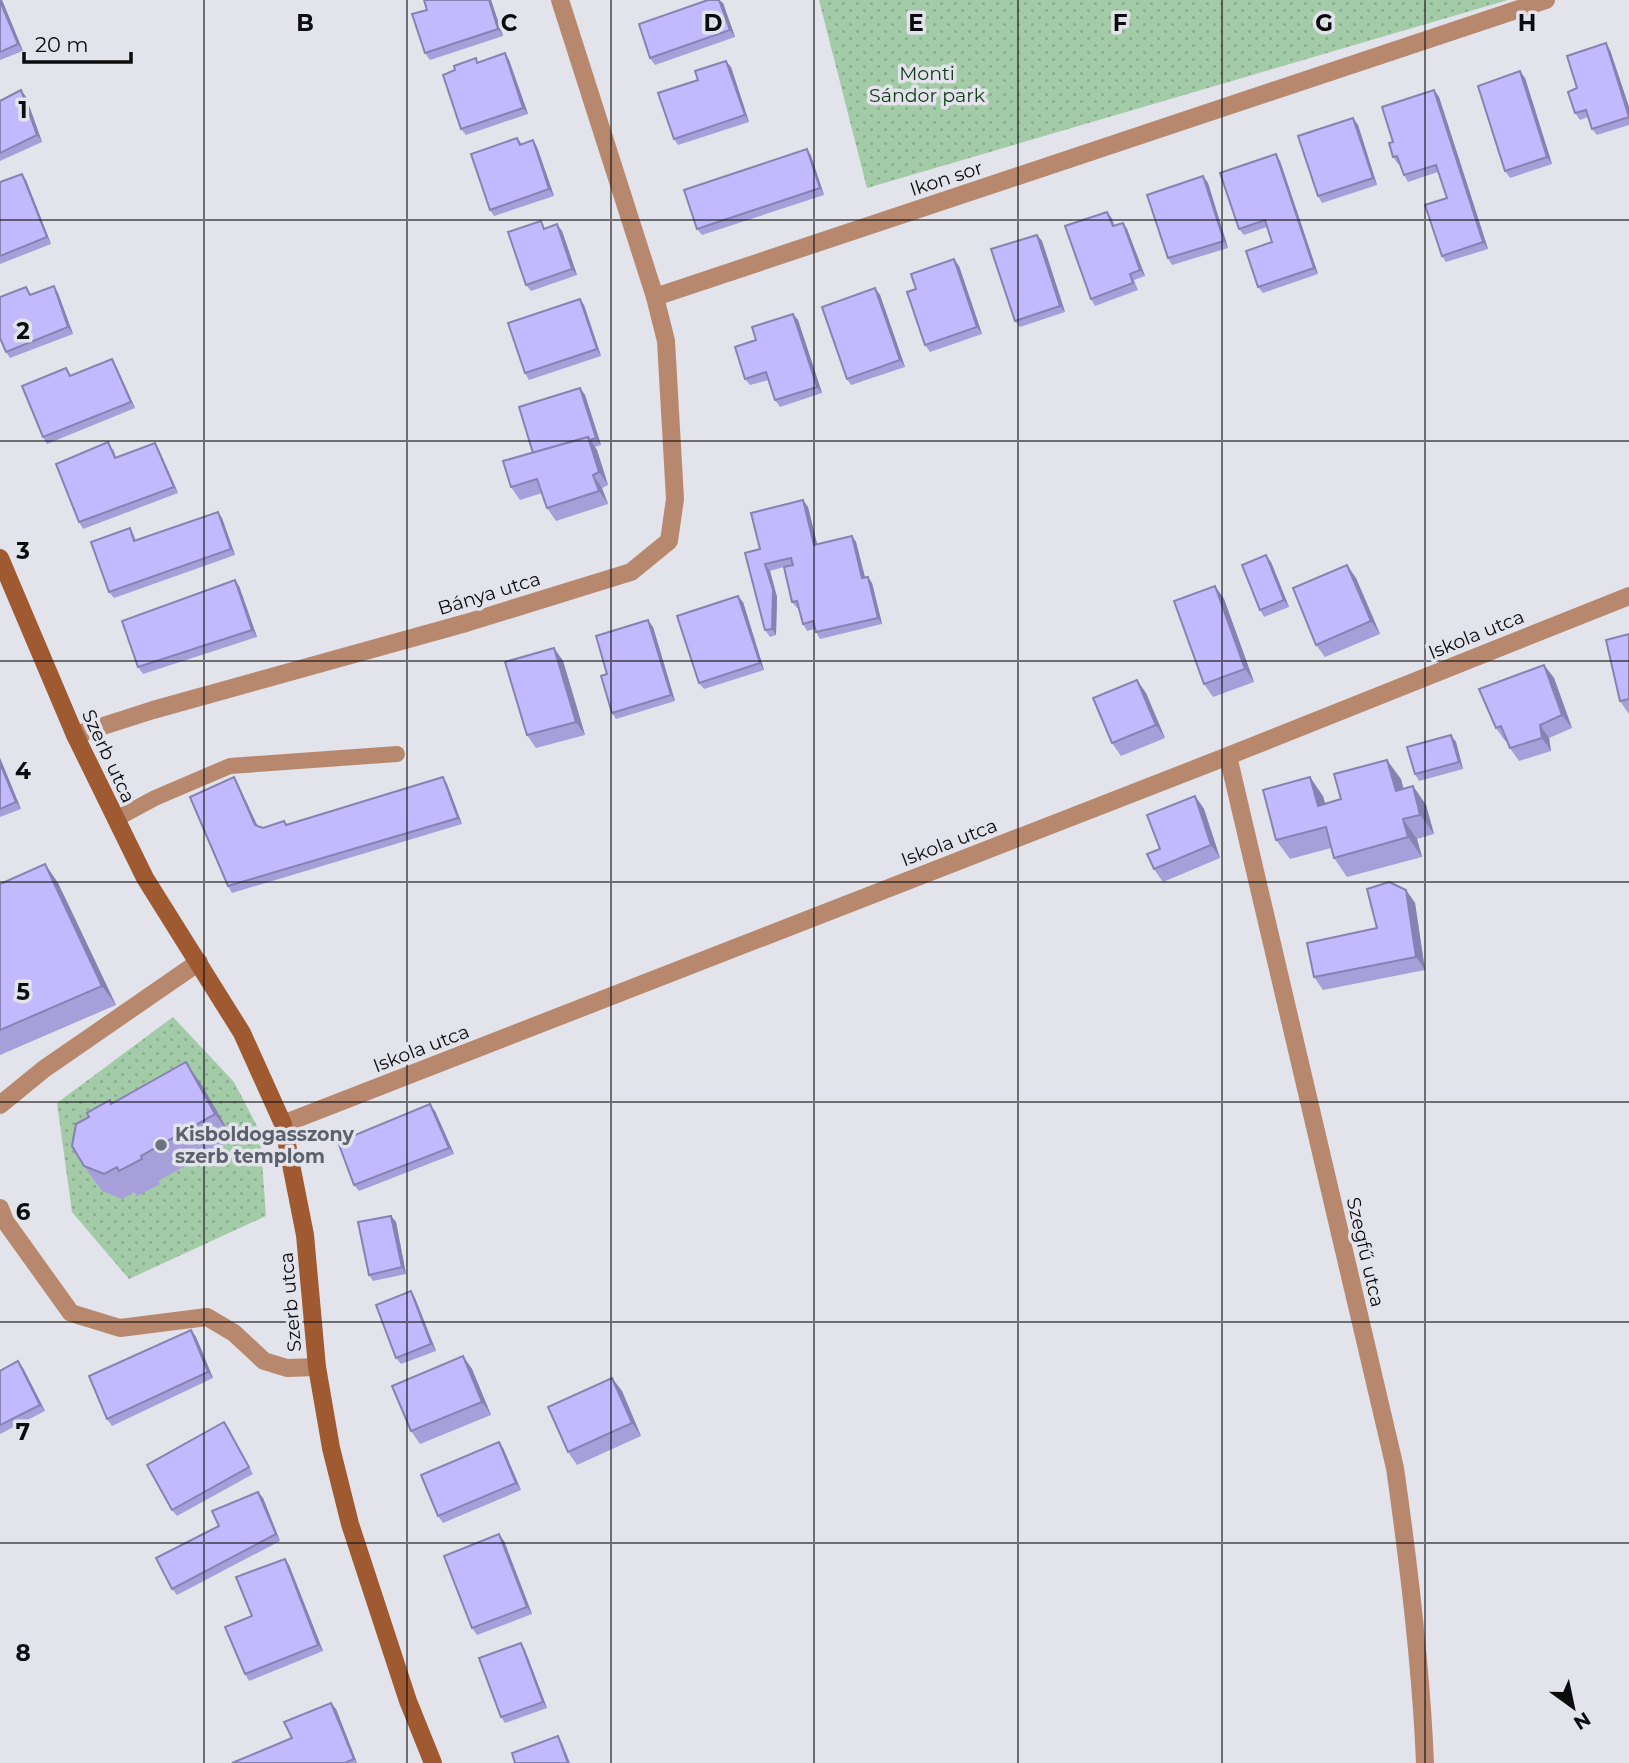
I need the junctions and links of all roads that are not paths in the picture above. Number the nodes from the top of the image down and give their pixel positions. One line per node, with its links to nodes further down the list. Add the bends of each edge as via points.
1 (560, 0): 3 (street)
2 (1546, 0): 3 (street, Ikon sor)
3 (655, 296): 6 (street, Bánya utca, via 666,341 675,499 669,541 631,572)
4 (0, 558): 6 (main road, Szerb utca)
5 (1629, 596): 8 (street, Iskola utca)
6 (75, 735): 9 (main road, Szerb utca)
7 (397, 754): 9 (lane, via 230,766)
8 (1228, 756): 12 (street, Iskola utca); 16 (street, Szegfű utca, via 1395,1468 1411,1586)
9 (116, 819): 10 (main road, Szerb utca, via 145,878)
10 (198, 962): 11 (street); 12 (main road, Szerb utca, via 242,1033)
11 (0, 1105)
12 (283, 1124): 14 (main road, Szerb utca, via 305,1235)
13 (0, 1208): 14 (street, Szerb utca, via 71,1313 120,1328 207,1317 264,1361 287,1368)
14 (317, 1367): 15 (main road, Szerb utca, via 350,1524)
15 (433, 1763)
16 (1425, 1763)

